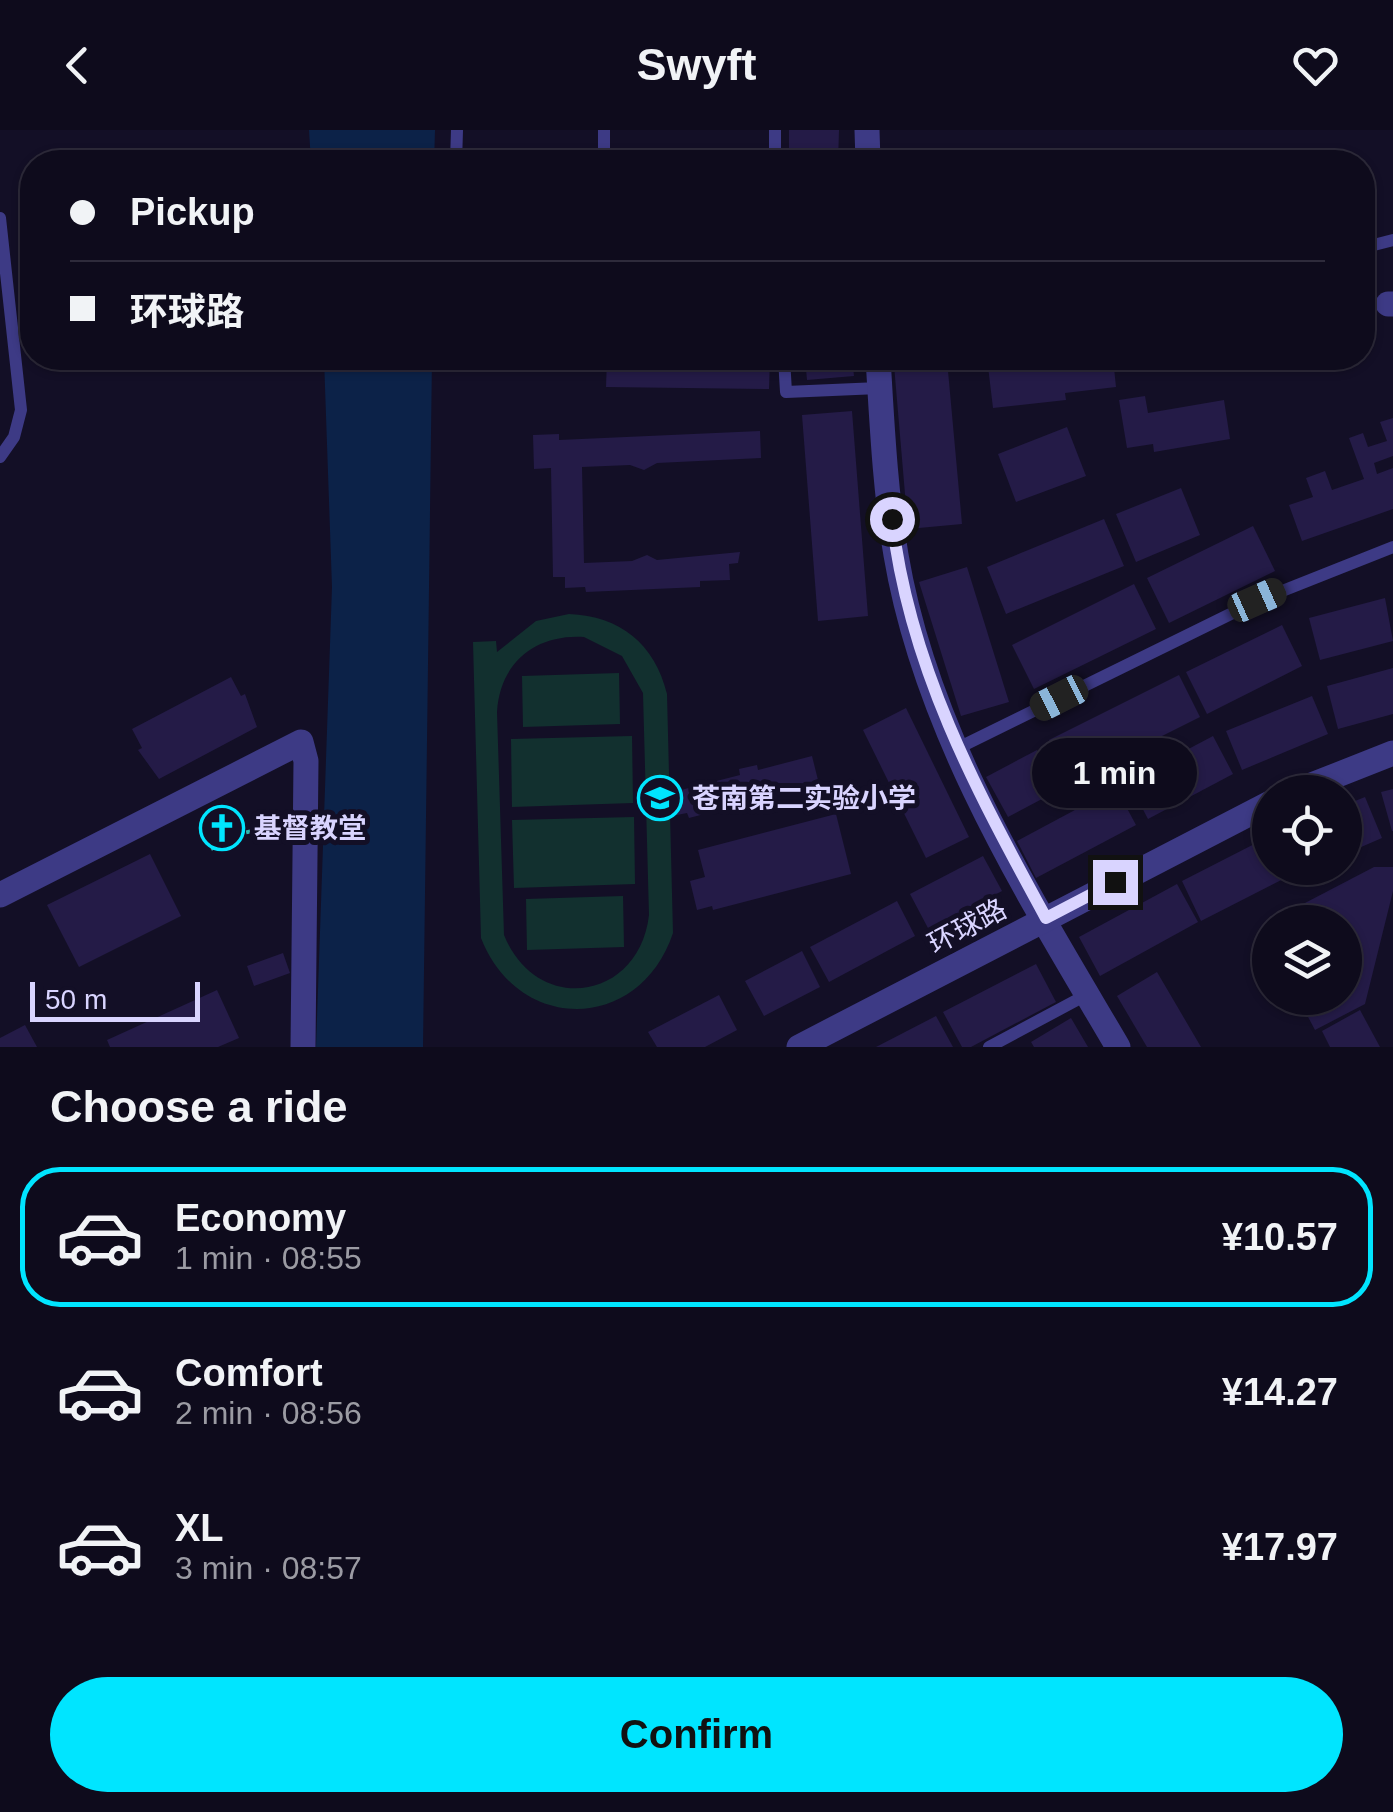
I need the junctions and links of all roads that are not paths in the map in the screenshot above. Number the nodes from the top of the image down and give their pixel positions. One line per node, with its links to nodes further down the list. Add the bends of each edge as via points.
1 (0, 218): 5 (lane, via 21,410)
2 (785, 370): 4 (lane, via 786,392)
3 (879, 370): 4 (street)
4 (880, 388): 7 (street, via 896,555 922,659)
5 (0, 457)
6 (1393, 547): 7 (lane, via 1257,600)
7 (956, 749): 12 (street)
8 (1393, 753): 9 (street)
9 (1337, 775)
10 (1252, 812): 12 (street, 环球路)
11 (0, 895): 15 (street, via 300,742 306,761)
12 (1046, 918): 13 (street); 14 (street, 环球路)
13 (1088, 994): 16 (lane); 17 (street)
14 (806, 1045)
15 (303, 1047)
16 (989, 1047)
17 (1118, 1047)

